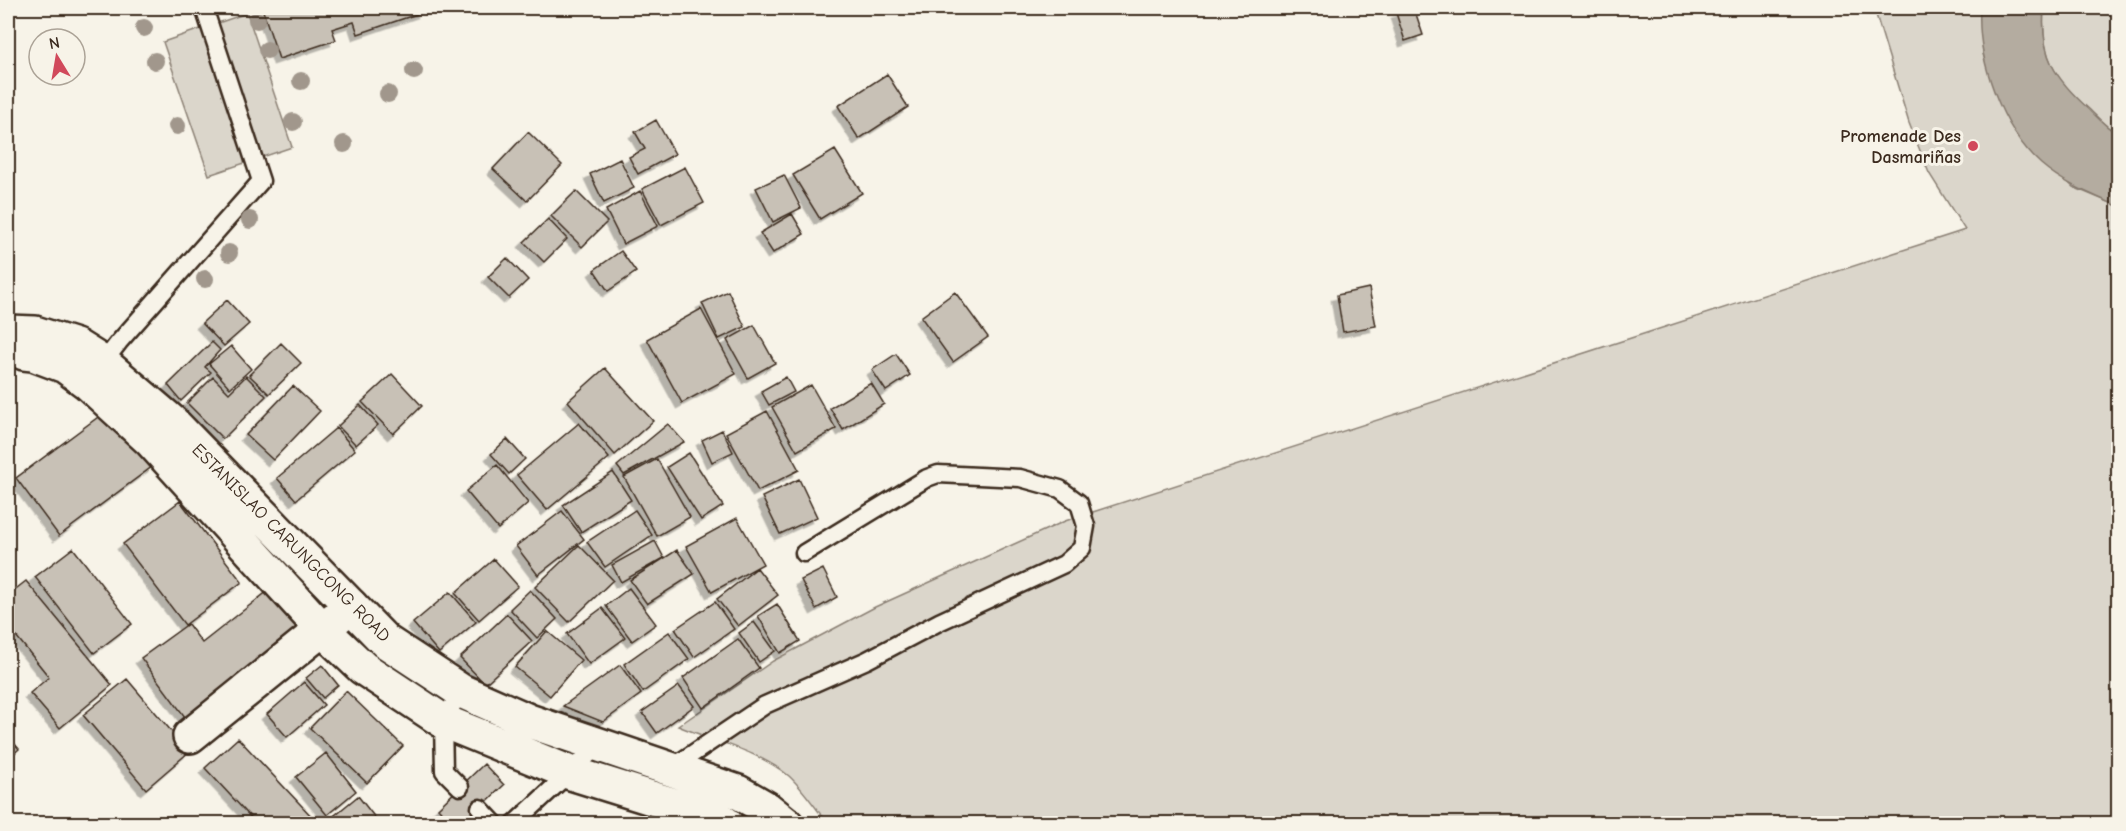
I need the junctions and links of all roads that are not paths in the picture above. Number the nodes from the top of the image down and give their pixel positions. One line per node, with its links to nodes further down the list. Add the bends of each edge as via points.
1 (204, 8): 4 (lane, via 261,181)
2 (8, 332): 4 (street, ESTANISLAO CARUNGCONG ROAD, via 35,333 76,346)
3 (8, 353): 4 (street, ESTANISLAO CARUNGCONG ROAD, via 33,354)
4 (95, 373): 6 (street, ESTANISLAO CARUNGCONG ROAD, via 172,422); 7 (street, ESTANISLAO CARUNGCONG ROAD, via 150,440)
5 (804, 553): 12 (lane, via 938,474 1020,478 1060,489 1079,503 1086,526 1082,548 1064,564 765,705)
6 (351, 606): 7 (street); 8 (street, ESTANISLAO CARUNGCONG ROAD, via 386,641)
7 (322, 629): 9 (street, ESTANISLAO CARUNGCONG ROAD, via 363,668); 10 (street)
8 (461, 691): 9 (lane); 11 (street, ESTANISLAO CARUNGCONG ROAD, via 529,721)
9 (443, 721): 13 (street, ESTANISLAO CARUNGCONG ROAD); 14 (lane, via 444,771)
10 (190, 736)
11 (599, 745): 12 (street, ESTANISLAO CARUNGCONG ROAD); 13 (lane)
12 (670, 769): 19 (street, ESTANISLAO CARUNGCONG ROAD, via 738,792)
13 (568, 772): 17 (lane); 18 (street, ESTANISLAO CARUNGCONG ROAD)
14 (460, 787)
15 (480, 807): 16 (lane)
16 (495, 824)
17 (514, 824)
18 (726, 824)
19 (786, 824)

